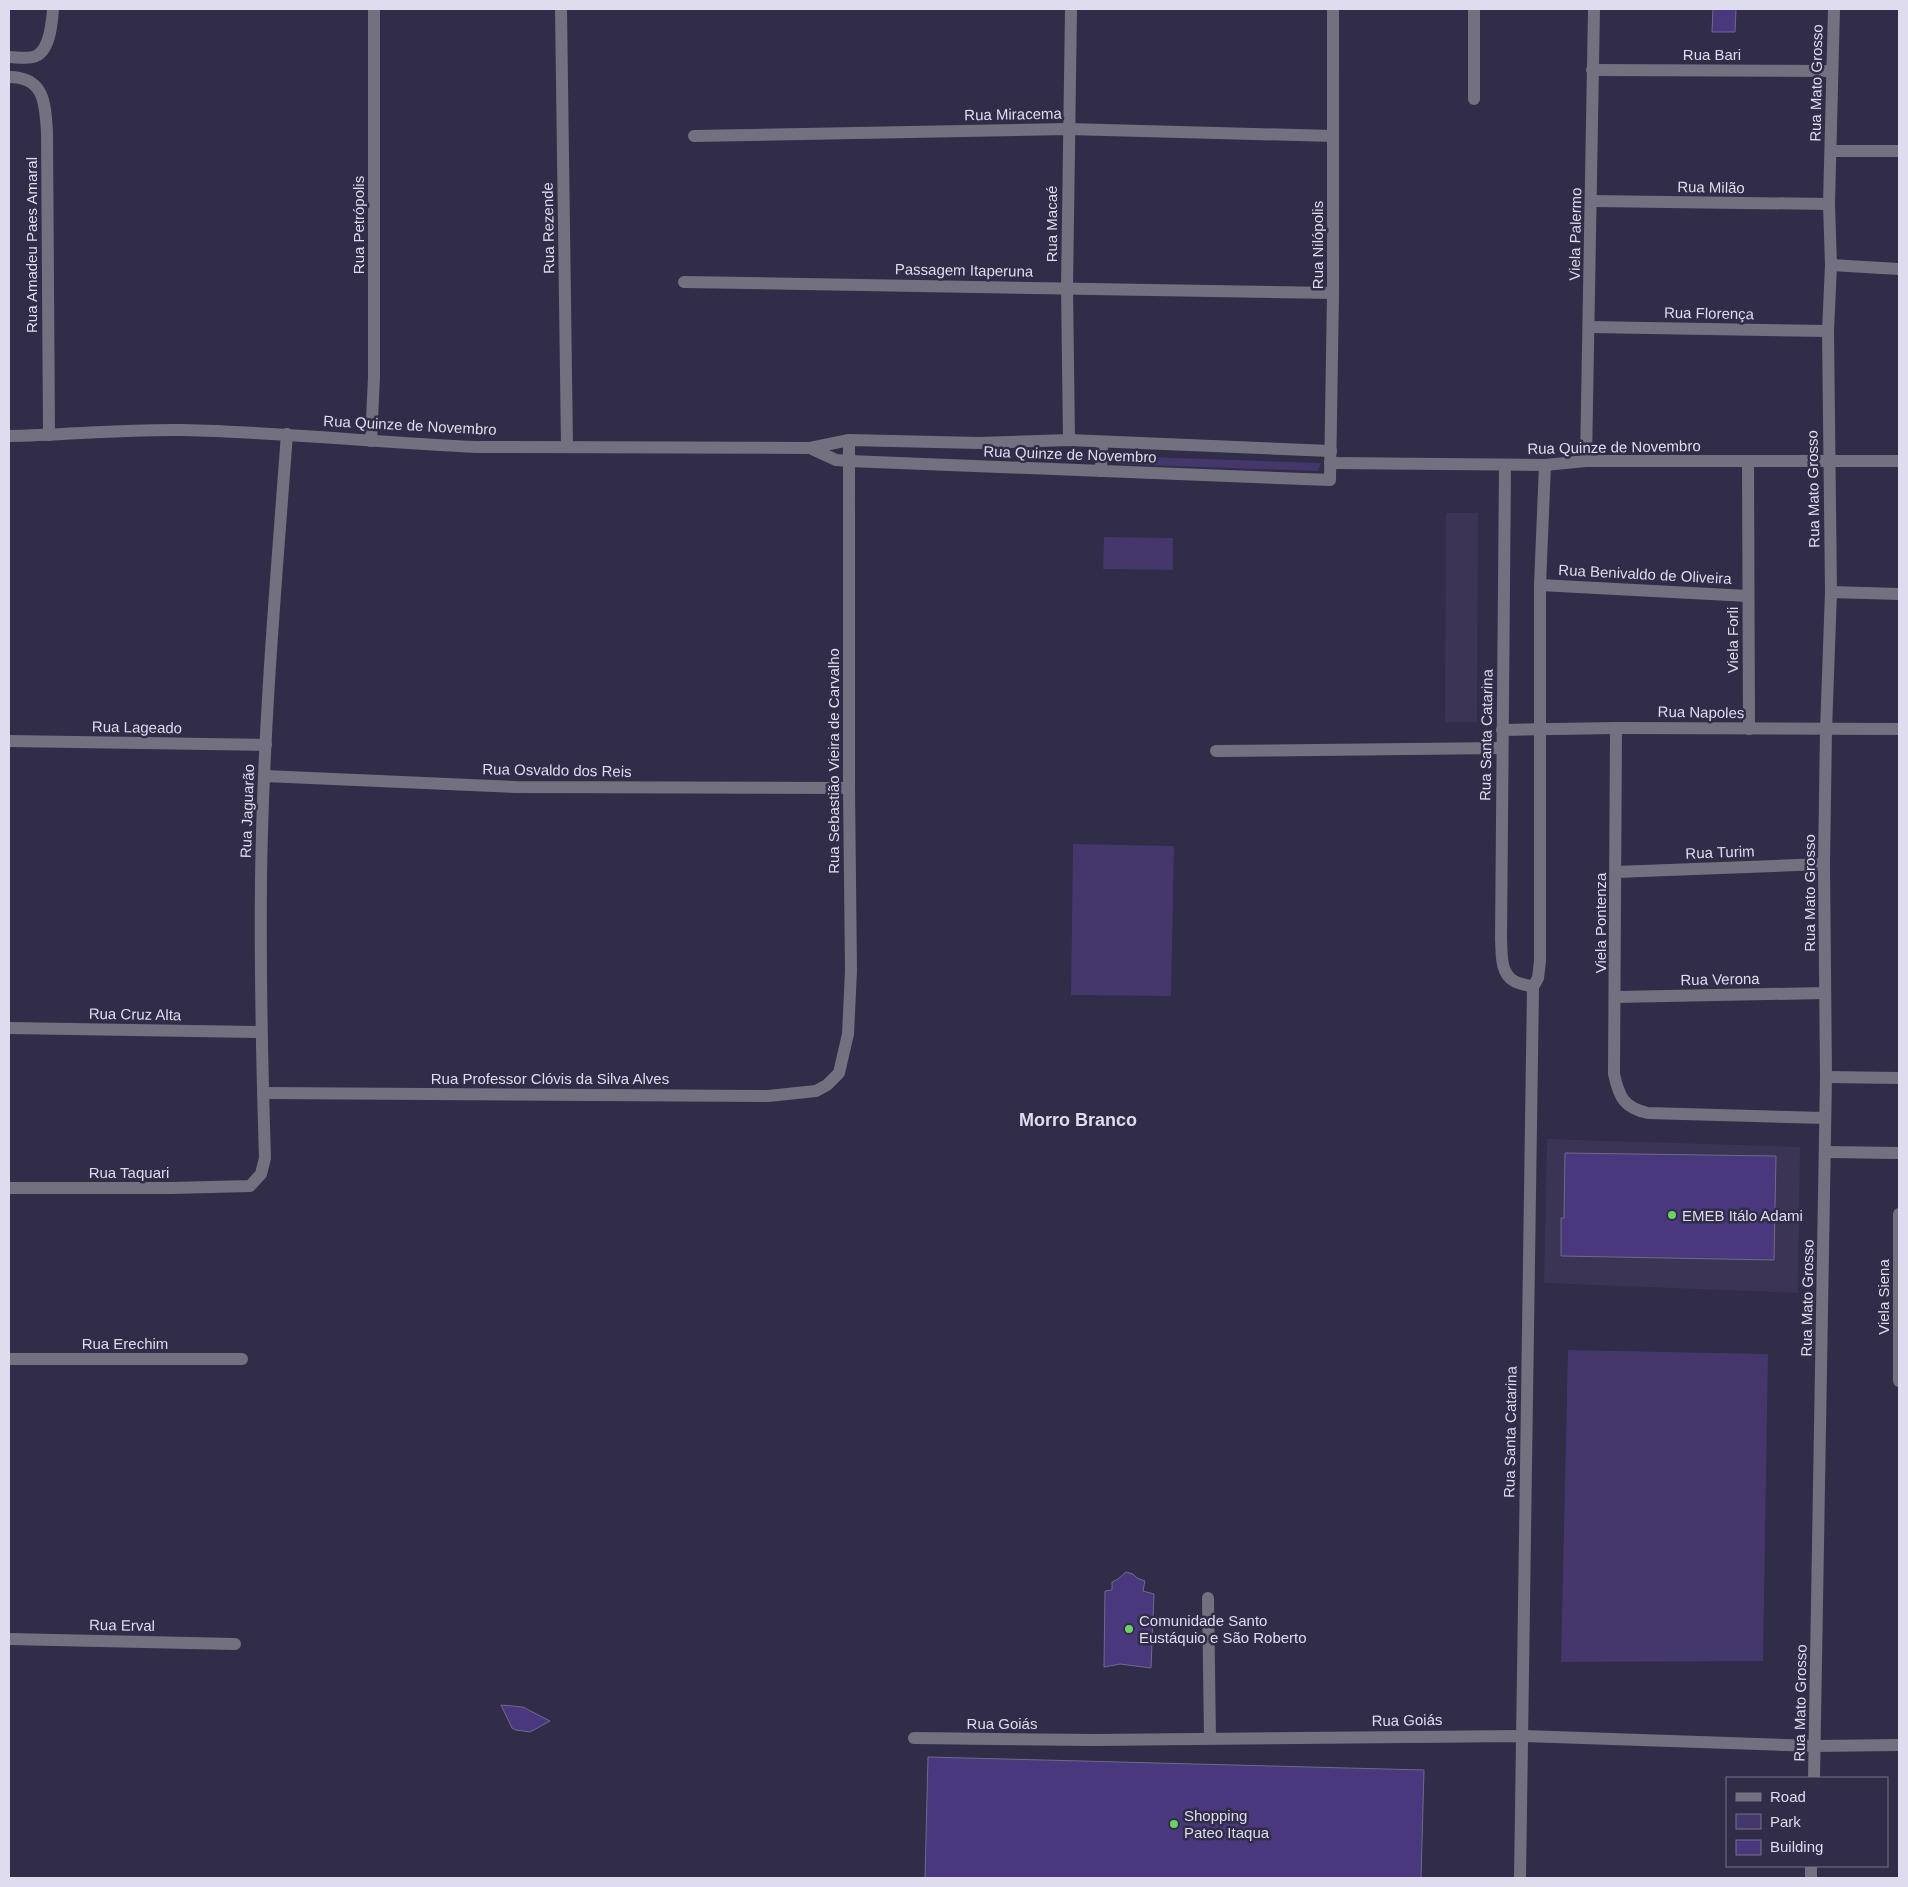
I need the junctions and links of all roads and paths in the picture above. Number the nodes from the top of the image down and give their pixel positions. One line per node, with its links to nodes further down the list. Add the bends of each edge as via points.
1 (53, 9): 9 (street, via 48,40 40,54)
2 (374, 9): 33 (street, Rua Petrópolis, via 374,377)
3 (561, 9): 35 (street, Rua Rezende)
4 (1070, 9): 14 (street, Rua Macaé)
5 (1333, 9): 16 (street, Rua Nilópolis)
6 (1474, 9): 13 (street)
7 (1594, 9): 10 (street, Viela Palermo)
8 (1834, 9): 11 (street, Rua Mato Grosso)
9 (9, 57)
10 (1592, 70): 11 (street, Rua Bari); 19 (street, Viela Palermo)
11 (1831, 71): 17 (street, Rua Mato Grosso)
12 (9, 78): 29 (street, Rua Amadeu Paes Amaral, via 35,85 45,101)
13 (1474, 99)
14 (1068, 129): 15 (street, Rua Miracema); 16 (street, Rua Miracema); 24 (street, Rua Macaé)
15 (694, 136)
16 (1332, 136): 25 (street, Rua Nilópolis)
17 (1831, 151): 18 (street); 20 (street, Rua Mato Grosso)
18 (1899, 151)
19 (1592, 201): 20 (street, Rua Milão); 26 (street, Viela Palermo)
20 (1829, 204): 21 (street, Rua Mato Grosso)
21 (1831, 265): 22 (street); 27 (street, Rua Mato Grosso)
22 (1899, 270)
23 (684, 282): 24 (street, Passagem Itaperuna)
24 (1067, 287): 25 (street, Passagem Itaperuna); 32 (street, Rua Macaé)
25 (1333, 293): 37 (street, Rua Nilópolis)
26 (1589, 327): 27 (street, Rua Florença); 40 (street, Viela Palermo)
27 (1828, 331): 38 (street, Rua Mato Grosso)
28 (287, 434): 29 (street, Rua Quinze de Novembro, via 181,430); 33 (street, Rua Quinze de Novembro); 58 (street, Rua Jaguarão)
29 (49, 435): 30 (street, Rua Quinze de Novembro)
30 (9, 436)
31 (849, 440): 32 (street, Rua Quinze de Novembro, via 979,443); 36 (street, Rua Quinze de Novembro); 39 (street, Rua Sebastião Vieira de Carvalho)
32 (1069, 440): 34 (street, Rua Quinze de Novembro)
33 (371, 441): 35 (street, Rua Quinze de Novembro, via 478,447)
34 (1102, 442): 37 (street, Rua Quinze de Novembro); 45 (street)
35 (567, 447): 36 (street, Rua Quinze de Novembro)
36 (810, 448): 39 (street, Rua Quinze de Novembro, via 836,460)
37 (1330, 457): 43 (street, Rua Quinze de Novembro); 46 (street, Rua Nilópolis)
38 (1830, 460): 41 (street, Rua Quinze de Novembro); 42 (street, Rua Quinze de Novembro); 48 (street, Rua Mato Grosso)
39 (849, 461): 45 (street, Rua Quinze de Novembro); 62 (street, Rua Sebastião Vieira de Carvalho)
40 (1586, 461): 41 (street, Rua Quinze de Novembro); 44 (street, Rua Quinze de Novembro)
41 (1748, 461): 50 (street, Viela Forli)
42 (1899, 461)
43 (1505, 465): 44 (street, Rua Quinze de Novembro); 54 (street, Rua Santa Catarina)
44 (1545, 465): 47 (street, Rua Santa Catarina)
45 (1101, 472): 46 (street, Rua Quinze de Novembro)
46 (1330, 480)
47 (1540, 585): 50 (street, Rua Benivaldo de Oliveira); 55 (street, Rua Santa Catarina)
48 (1831, 592): 49 (street); 56 (street, Rua Mato Grosso)
49 (1899, 594)
50 (1748, 596): 53 (street, Viela Forli)
51 (1616, 728): 53 (street, Rua Napoles); 55 (street, Rua Napoles); 64 (street, Viela Pontenza)
52 (1899, 728): 56 (street, Rua Napoles)
53 (1749, 729): 56 (street, Rua Napoles)
54 (1502, 730): 55 (street, Rua Napoles); 59 (street, Rua Santa Catarina)
55 (1540, 730): 65 (street, Rua Santa Catarina, via 1540,961)
56 (1826, 730): 63 (street, Rua Mato Grosso)
57 (9, 741): 58 (street, Rua Lageado)
58 (266, 745): 61 (street, Rua Jaguarão)
59 (1502, 748): 60 (street); 65 (street, Rua Santa Catarina, via 1502,963 1514,981)
60 (1216, 751)
61 (265, 776): 62 (street, Rua Osvaldo dos Reis, via 516,787); 69 (street, Rua Jaguarão)
62 (849, 788): 72 (street, Rua Sebastião Vieira de Carvalho, via 851,971 848,1034 841,1066)
63 (1824, 864): 64 (street, Rua Turim); 66 (street, Rua Mato Grosso)
64 (1616, 872): 67 (street, Viela Pontenza)
65 (1533, 987): 87 (street, Rua Santa Catarina)
66 (1825, 994): 67 (street, Rua Verona); 70 (street, Rua Mato Grosso)
67 (1616, 997): 74 (street, Viela Pontenza, via 1614,1074 1621,1096 1636,1110 1666,1114)
68 (9, 1028): 69 (street, Rua Cruz Alta)
69 (261, 1032): 73 (street, Rua Jaguarão)
70 (1826, 1077): 71 (street); 74 (street, Rua Mato Grosso)
71 (1899, 1078)
72 (833, 1080): 73 (street, Rua Professor Clóvis da Silva Alves, via 816,1090 768,1096)
73 (263, 1093): 77 (street, Rua Jaguarão, via 265,1158 261,1174)
74 (1825, 1118): 75 (street, Rua Mato Grosso)
75 (1826, 1152): 76 (street); 91 (street, Rua Mato Grosso)
76 (1899, 1153)
77 (250, 1186): 78 (street, Rua Taquari)
78 (9, 1188)
79 (1899, 1214): 80 (street, Viela Siena)
80 (1899, 1287): 83 (street, Viela Siena)
81 (9, 1359): 82 (street, Rua Erechim)
82 (242, 1359)
83 (1899, 1381)
84 (1208, 1598): 89 (street)
85 (9, 1639): 86 (street, Rua Erval)
86 (235, 1644)
87 (1521, 1736): 89 (street, Rua Goiás); 91 (street, Rua Goiás); 93 (street, Rua Santa Catarina)
88 (914, 1738): 89 (street, Rua Goiás)
89 (1210, 1738)
90 (1899, 1745): 91 (street, Rua Goiás)
91 (1816, 1746): 92 (street, Rua Mato Grosso)
92 (1814, 1777)
93 (1520, 1878)

